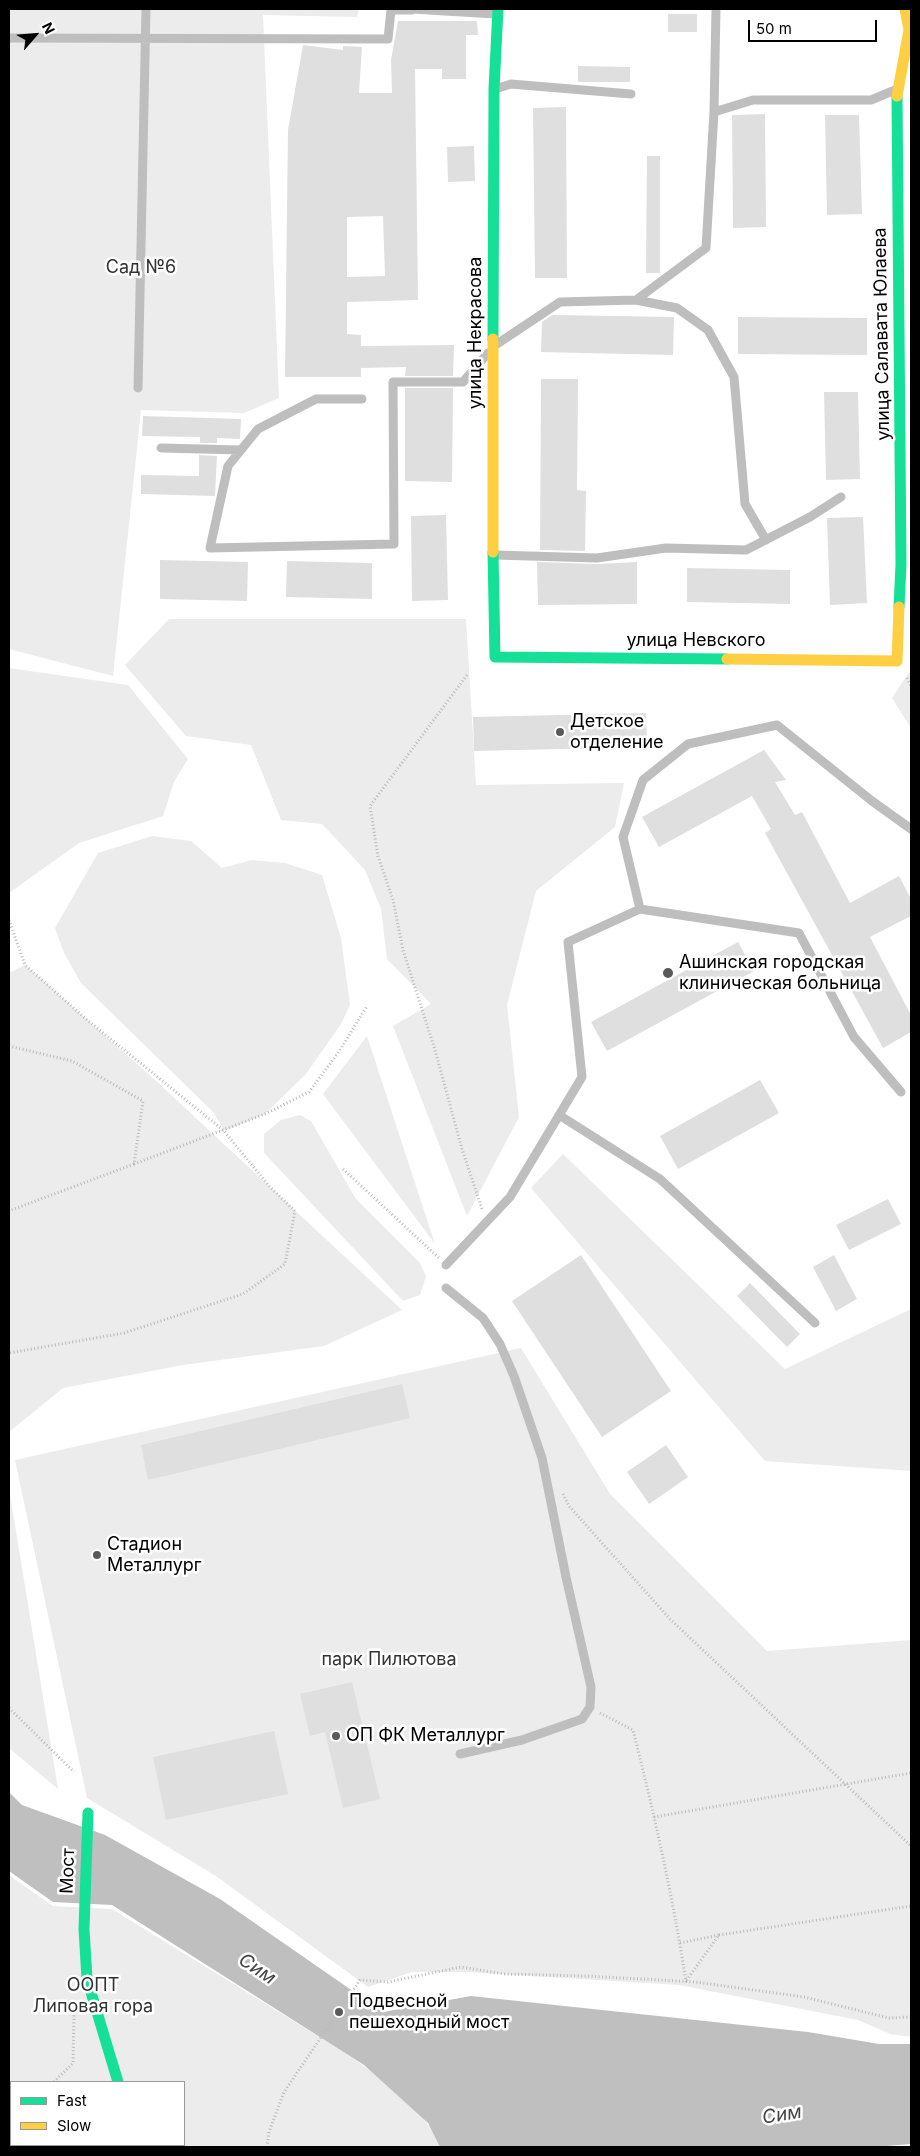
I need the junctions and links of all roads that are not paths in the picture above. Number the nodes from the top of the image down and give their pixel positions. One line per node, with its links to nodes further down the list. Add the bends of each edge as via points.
1 (146, 9): 7 (lane)
2 (412, 9): 5 (lane); 7 (lane, via 391,10 388,39)
3 (716, 9): 11 (lane)
4 (905, 9): 8 (street, улица Салавата Юлаева, via 909,30)
5 (498, 11): 9 (street, улица Некрасова)
6 (9, 38): 7 (lane)
7 (144, 40): 14 (lane)
8 (897, 89): 11 (lane, via 871,100 753,100); 22 (street, улица Салавата Юлаева, via 901,565)
9 (494, 90): 10 (lane, via 511,84); 13 (street, улица Некрасова)
10 (631, 94)
11 (714, 112): 12 (lane, via 706,248)
12 (636, 300): 13 (lane, via 560,302); 19 (lane, via 676,308 708,330 734,377 745,504)
13 (494, 346): 17 (lane, via 464,382 393,382 394,544 210,548 228,466); 20 (street, улица Некрасова)
14 (138, 388)
15 (362, 399): 17 (lane, via 316,399 258,429)
16 (161, 448): 17 (lane)
17 (240, 450)
18 (841, 497): 19 (lane)
19 (766, 540): 20 (lane, via 746,550 666,548 597,558)
20 (493, 555): 21 (street, улица Некрасова)
21 (495, 657): 22 (street, улица Невского)
22 (897, 660)
23 (911, 829): 24 (lane, via 777,725 688,744 643,780 623,837)
24 (640, 909): 25 (lane, via 799,933 854,1037); 26 (lane, via 568,942 582,1077)
25 (900, 1092)
26 (559, 1115): 27 (lane, via 510,1196); 29 (lane, via 660,1180)
27 (446, 1265)
28 (446, 1288): 30 (lane, via 483,1318 500,1344 529,1422 542,1458 591,1687 590,1707 582,1718 522,1740)
29 (815, 1323)
30 (460, 1754)
31 (88, 1813): 32 (street, Мост, via 84,1929 87,1979)
32 (118, 2081)

